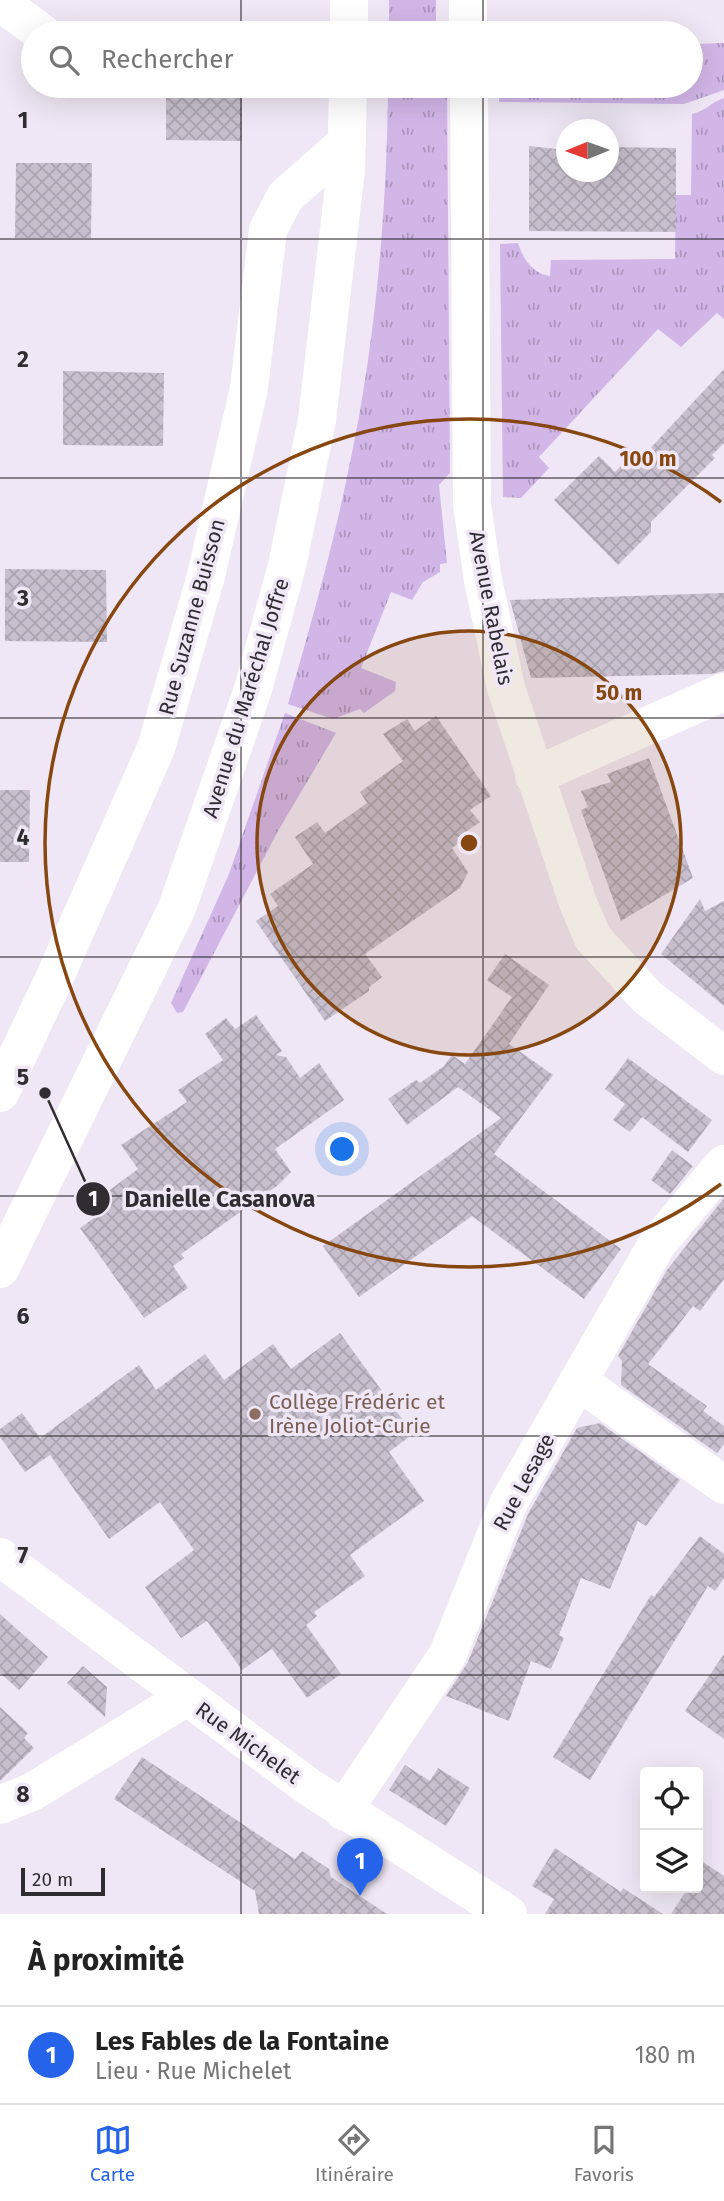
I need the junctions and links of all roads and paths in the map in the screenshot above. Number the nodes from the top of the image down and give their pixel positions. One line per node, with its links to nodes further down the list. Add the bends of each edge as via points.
1 (349, 0): 5 (street)
2 (468, 0): 6 (street)
3 (0, 2): 4 (street)
4 (26, 21)
5 (349, 21)
6 (468, 21)
7 (348, 98): 9 (street, Avenue du Maréchal Joffre)
8 (469, 98): 11 (street, Avenue Rabelais, via 472,504 506,688)
9 (347, 142): 13 (street, Rue Suzanne Buisson, via 285,197 268,230 249,388 206,576 156,748); 15 (street, Avenue du Maréchal Joffre, via 317,420 287,566 251,695 177,908)
10 (724, 692): 11 (street)
11 (534, 776): 12 (street, Avenue Rabelais, via 593,938 647,997)
12 (724, 1056)
13 (0, 1093)
14 (724, 1164): 16 (street, Rue Lesage, via 657,1244)
15 (0, 1269)
16 (578, 1381): 17 (street); 21 (street, Rue Lesage, via 509,1504 448,1654)
17 (724, 1485)
18 (0, 1557): 19 (street, Rue Michelet)
19 (185, 1698): 20 (street, via 32,1792); 21 (street, Rue Michelet)
20 (0, 1805)
21 (343, 1811): 22 (street, Rue Michelet)
22 (508, 1914)

